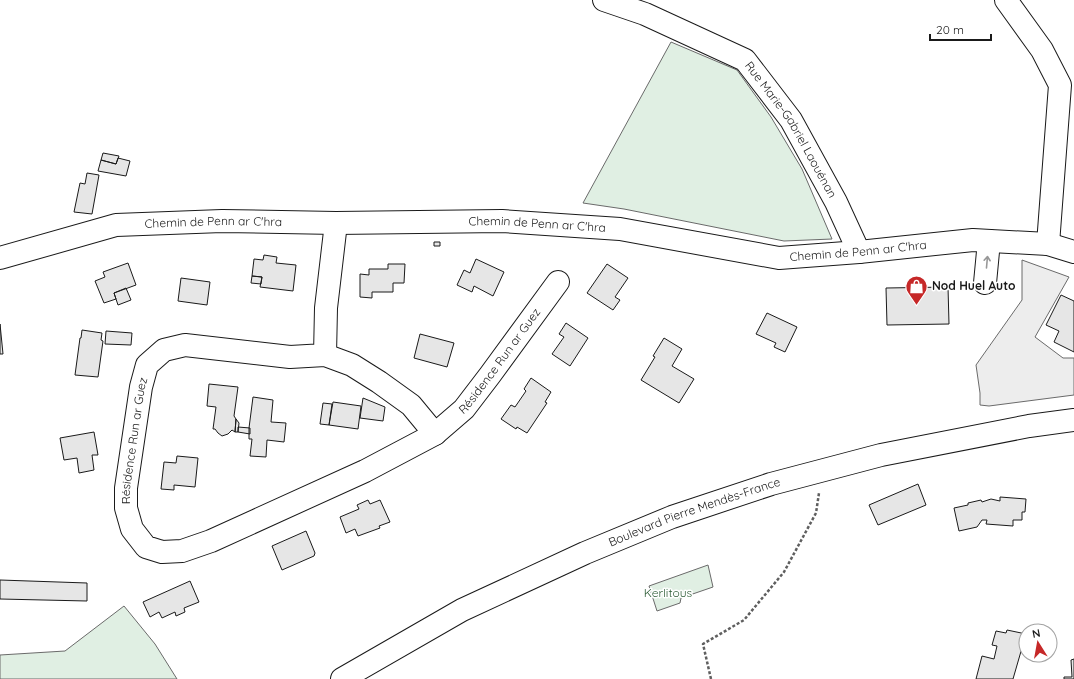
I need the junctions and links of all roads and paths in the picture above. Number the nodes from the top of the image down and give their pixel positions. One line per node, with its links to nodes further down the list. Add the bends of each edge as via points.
1 (604, 0): 6 (street, Rue Marie-Gabriel Laouénan, via 645,14 745,60 791,120 836,202)
2 (1006, 0): 5 (street, via 1042,50 1060,85)
3 (336, 223): 6 (street, Chemin de Penn ar C'hra, via 502,221 620,229 779,258); 8 (street, Chemin de Penn ar C'hra, via 222,221 116,225); 11 (street, via 326,308)
4 (989, 241): 5 (street, Chemin de Penn ar C'hra); 6 (street, Chemin de Penn ar C'hra, via 973,240); 10 (street, one-way to 4)
5 (1048, 244): 7 (street, Chemin de Penn ar C'hra)
6 (859, 252)
7 (1074, 252)
8 (0, 258)
9 (558, 282): 13 (street, Résidence Run ar Guez, via 464,409)
10 (985, 283)
11 (325, 355): 13 (street, Résidence Run ar Guez, via 352,364 379,382 411,405); 13 (street, Résidence Run ar Guez, via 290,357 185,345 164,350 147,365 141,387 126,488 126,508 132,529 146,547 162,552 182,551 211,540 365,470)
12 (1074, 420): 15 (street, Boulevard Pierre Mendès-France, via 1029,426 882,455 771,484 672,517 585,553 462,610)
13 (435, 434)
14 (819, 491): 16 (path, via 816,513 784,572 744,620 703,644)
15 (342, 679)
16 (711, 679)

